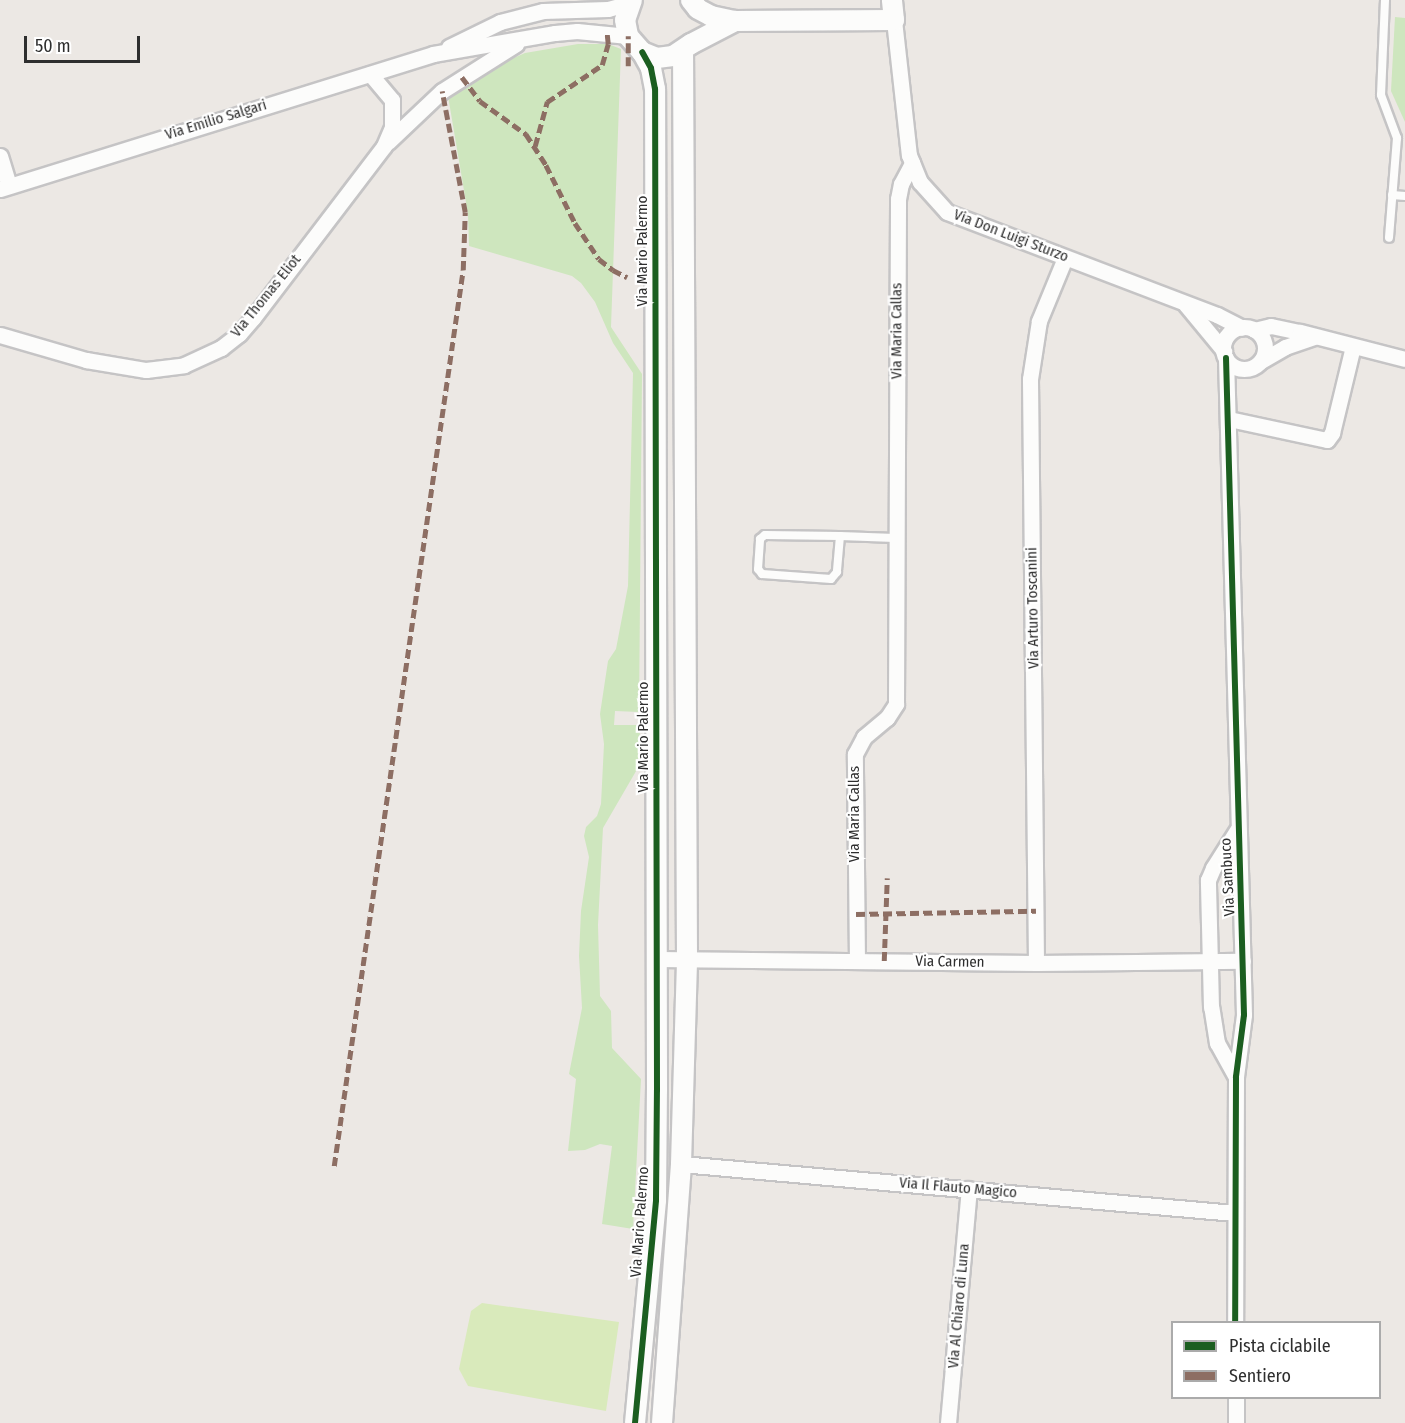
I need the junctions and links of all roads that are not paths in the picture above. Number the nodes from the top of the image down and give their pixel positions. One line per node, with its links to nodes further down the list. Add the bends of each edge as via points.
1 (1385, 0): 16 (lane, via 1380,90 1396,135)
2 (631, 1): 6 (street, via 625,20); 10 (street, Via Emilio Salgari, via 608,9 543,11 500,22)
3 (692, 1): 5 (street, via 711,16); 8 (street, via 698,19 697,33)
4 (893, 10): 5 (street); 14 (street, Via Don Luigi Sturzo)
5 (735, 21): 8 (street)
6 (628, 36): 7 (street, Via Emilio Salgari, via 577,31); 9 (street)
7 (525, 38): 10 (street, Via Emilio Salgari); 12 (street, Via Thomas Eliot, via 442,91)
8 (687, 48): 9 (street, via 662,58); 34 (street)
9 (642, 52): 33 (street, Via Mario Palermo, via 651,68 654,89)
10 (433, 54): 11 (street, Via Emilio Salgari)
11 (370, 74): 12 (street, Via Thomas Eliot, via 392,100 392,127); 15 (street, Via Emilio Salgari)
12 (384, 146): 22 (street, Via Thomas Eliot, via 239,334 202,359 146,370 86,360)
13 (0, 156): 15 (street)
14 (912, 163): 19 (street, Via Don Luigi Sturzo, via 920,182 947,212); 31 (street, Via Maria Callas, via 898,200)
15 (4, 187)
16 (1392, 195): 17 (lane); 18 (lane)
17 (1405, 196)
18 (1389, 237)
19 (1065, 258): 20 (street, Via Don Luigi Sturzo); 38 (street, Via Arturo Toscanini, via 1039,321 1030,379)
20 (1184, 303): 21 (street, Via Don Luigi Sturzo); 25 (street, Via Don Luigi Sturzo)
21 (1248, 329): 23 (street, via 1271,326); 25 (street, via 1230,333 1224,344); 27 (street, via 1260,334 1265,347)
22 (0, 335)
23 (1314, 337): 24 (street); 27 (street, via 1285,347)
24 (1353, 346): 26 (street); 29 (street, via 1327,440)
25 (1225, 355): 27 (street, via 1236,368); 28 (street, Via Sambuco)
26 (1405, 359)
27 (1256, 364): 28 (street)
28 (1227, 398): 29 (street, Via Sambuco)
29 (1228, 419): 32 (street, Via Sambuco)
30 (840, 536): 30 (lane, via 763,535 758,569 762,574 831,579 837,572); 31 (lane)
31 (895, 538): 36 (street, Via Maria Callas, via 896,704 859,744 854,764)
32 (1237, 830): 35 (street, Via Sambuco, via 1208,880); 37 (street, Via Sambuco, via 1242,869)
33 (657, 959): 34 (street, Via Carmen); 45 (street, Via Mario Palermo, via 656,1200)
34 (687, 959): 36 (street, Via Carmen); 40 (street)
35 (1210, 960): 37 (street, Via Carmen); 38 (street, Via Carmen); 39 (street, Via Sambuco, via 1217,1043)
36 (857, 961): 38 (street, Via Carmen)
37 (1243, 961): 39 (street, Via Sambuco, via 1244,1015)
38 (1036, 963)
39 (1236, 1077): 42 (street, Via Sambuco)
40 (681, 1164): 41 (street, Via Il Flauto Magico); 46 (street)
41 (969, 1189): 42 (street, Via Il Flauto Magico); 47 (street, Via Al Chiaro di Luna)
42 (1234, 1213): 43 (street, Via Sambuco)
43 (1235, 1321)
44 (1236, 1399): 48 (street)
45 (635, 1423)
46 (662, 1423)
47 (948, 1423)
48 (1236, 1423)

